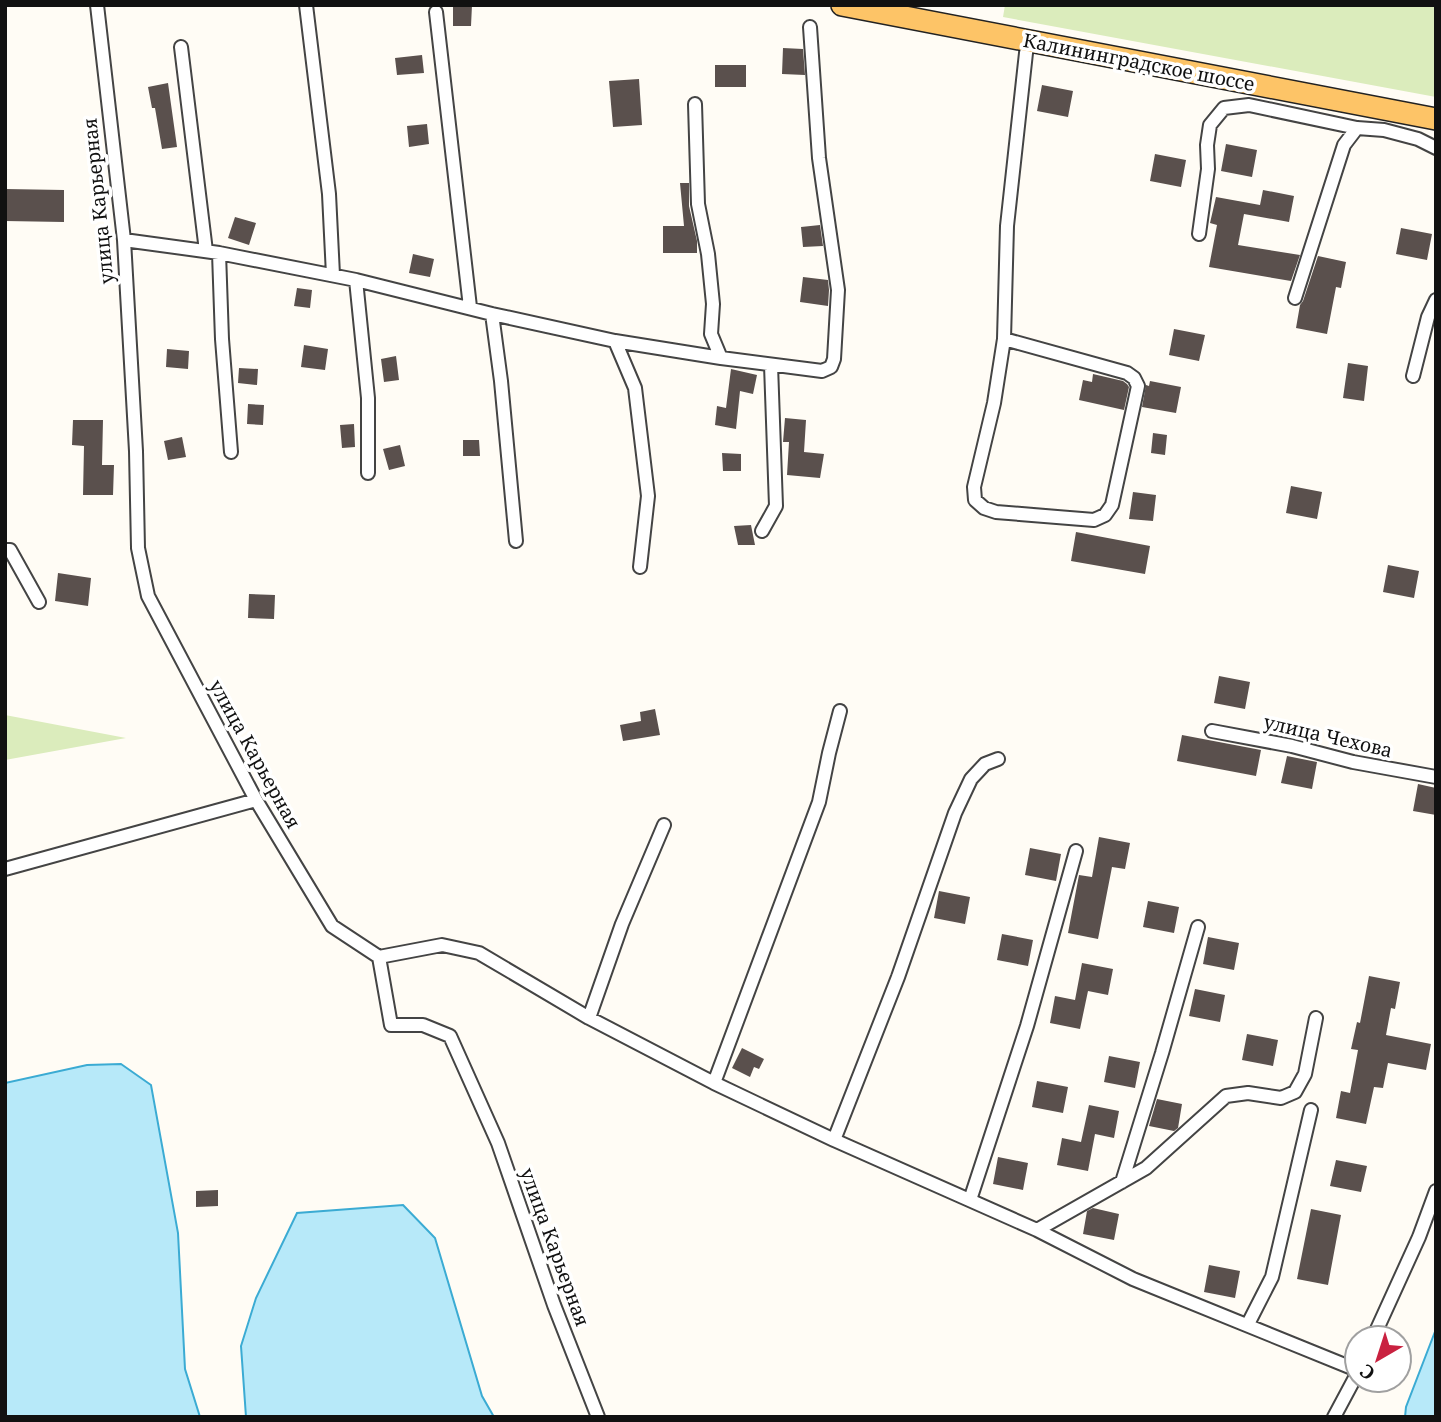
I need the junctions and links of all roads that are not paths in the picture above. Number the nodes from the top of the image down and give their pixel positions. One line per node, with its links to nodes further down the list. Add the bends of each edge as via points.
1 (97, 5): 13 (street, улица Карьерная)
2 (306, 5): 15 (street, via 329,194)
3 (842, 5): 6 (main road, Калининградское шоссе)
4 (436, 12): 19 (street)
5 (810, 26): 24 (street, via 819,158 838,289 834,359 822,372)
6 (1029, 41): 9 (main road, Калининградское шоссе); 21 (street, via 1007,226)
7 (181, 47): 14 (street)
8 (695, 104): 23 (street, via 698,204 713,304 711,334)
9 (1436, 119)
10 (1357, 128): 11 (street, via 1384,130); 12 (street, via 1250,105 1224,108 1210,125); 17 (street, via 1344,145)
11 (1436, 148)
12 (1199, 234)
13 (124, 240): 14 (street); 37 (street, улица Карьерная, via 138,548 148,596)
14 (212, 252): 15 (street); 26 (street)
15 (333, 275): 16 (street)
16 (356, 280): 19 (street); 27 (street, via 368,398)
17 (1296, 298)
18 (1436, 300): 25 (street)
19 (470, 307): 20 (street)
20 (492, 314): 22 (street); 29 (street)
21 (1004, 339): 21 (street, via 1134,378 1138,386 1112,505 1105,515 1094,520 996,512 975,500)
22 (615, 341): 23 (street); 31 (street, via 635,388 648,496)
23 (721, 358): 24 (street)
24 (771, 365): 28 (street, via 776,506)
25 (1413, 376)
26 (231, 452)
27 (368, 473)
28 (762, 530)
29 (516, 541)
30 (5, 550): 32 (street, via 10,550)
31 (640, 567)
32 (39, 602)
33 (840, 711): 45 (street, via 819,802)
34 (1212, 731): 36 (street, улица Чехова)
35 (998, 760): 47 (street, via 985,764 971,779 955,813)
36 (1436, 777)
37 (256, 800): 40 (street); 42 (street, улица Карьерная, via 332,926)
38 (664, 825): 43 (street)
39 (1076, 852): 50 (street, via 1027,1026)
40 (5, 869)
41 (1198, 927): 48 (street)
42 (379, 957): 43 (street, via 442,945 479,953); 56 (street, улица Карьерная, via 391,1025 423,1025 450,1036 498,1143)
43 (589, 1017): 45 (street)
44 (1316, 1018): 48 (street, via 1305,1074 1295,1091 1281,1098 1248,1093 1226,1096 1146,1168)
45 (714, 1083): 47 (street)
46 (1311, 1110): 52 (street, via 1272,1277)
47 (834, 1140): 50 (street)
48 (1122, 1182): 51 (street)
49 (1436, 1191): 53 (street)
50 (970, 1200): 51 (street)
51 (1037, 1230): 52 (street, via 1133,1279)
52 (1248, 1324): 54 (street)
53 (1379, 1324)
54 (1343, 1366)
55 (1346, 1394): 57 (street)
56 (598, 1417)
57 (1334, 1417)

